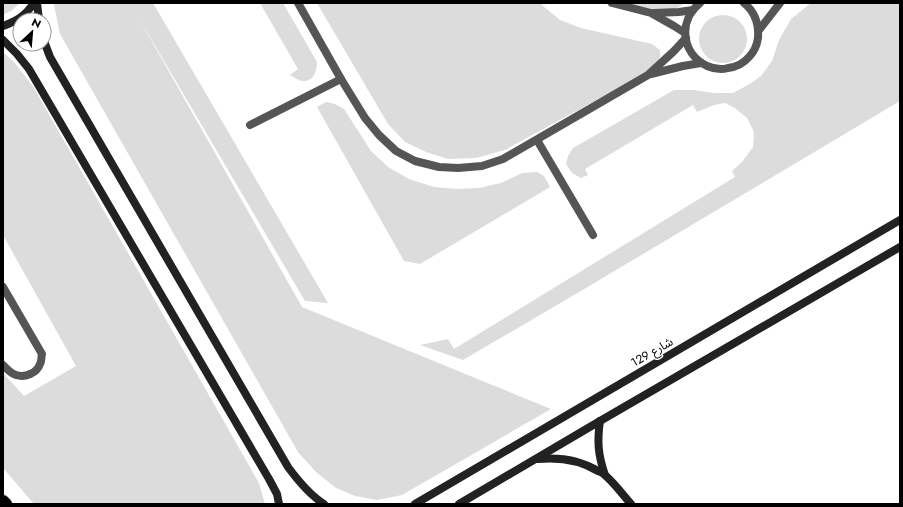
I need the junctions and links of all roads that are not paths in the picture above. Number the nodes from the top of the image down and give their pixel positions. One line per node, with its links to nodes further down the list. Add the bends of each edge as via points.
1 (34, 3): 9 (street, via 17,21)
2 (298, 3): 16 (lane)
3 (612, 3): 8 (lane)
4 (700, 3): 7 (lane)
5 (780, 3): 10 (lane)
6 (748, 4): 10 (lane, via 757,20)
7 (693, 10): 8 (lane); 11 (lane, via 687,21)
8 (651, 13): 11 (lane)
9 (3, 26)
10 (759, 30): 14 (lane, via 754,52 736,67 712,68)
11 (685, 36): 14 (lane, via 688,48); 15 (lane, via 666,59)
12 (3, 40): 29 (street, via 29,69 269,479)
13 (48, 52): 30 (street, via 288,468 309,492)
14 (702, 63): 15 (lane)
15 (648, 75): 18 (lane)
16 (341, 79): 17 (lane); 18 (lane, via 365,118 379,135 396,151 415,161 439,167 482,166 503,159)
17 (250, 125)
18 (537, 140): 20 (lane)
19 (900, 220): 31 (street, شارع 129)
20 (593, 234)
21 (900, 247): 24 (street)
22 (3, 287): 23 (lane, via 42,354 41,363 35,371 26,376 16,375)
23 (3, 365)
24 (600, 421): 25 (street); 26 (street, via 598,448)
25 (537, 459): 26 (street, via 580,462); 32 (street)
26 (605, 475): 33 (street)
27 (3, 501): 28 (highway)
28 (6, 504)
29 (279, 504)
30 (324, 504)
31 (415, 504)
32 (459, 504)
33 (631, 504)

